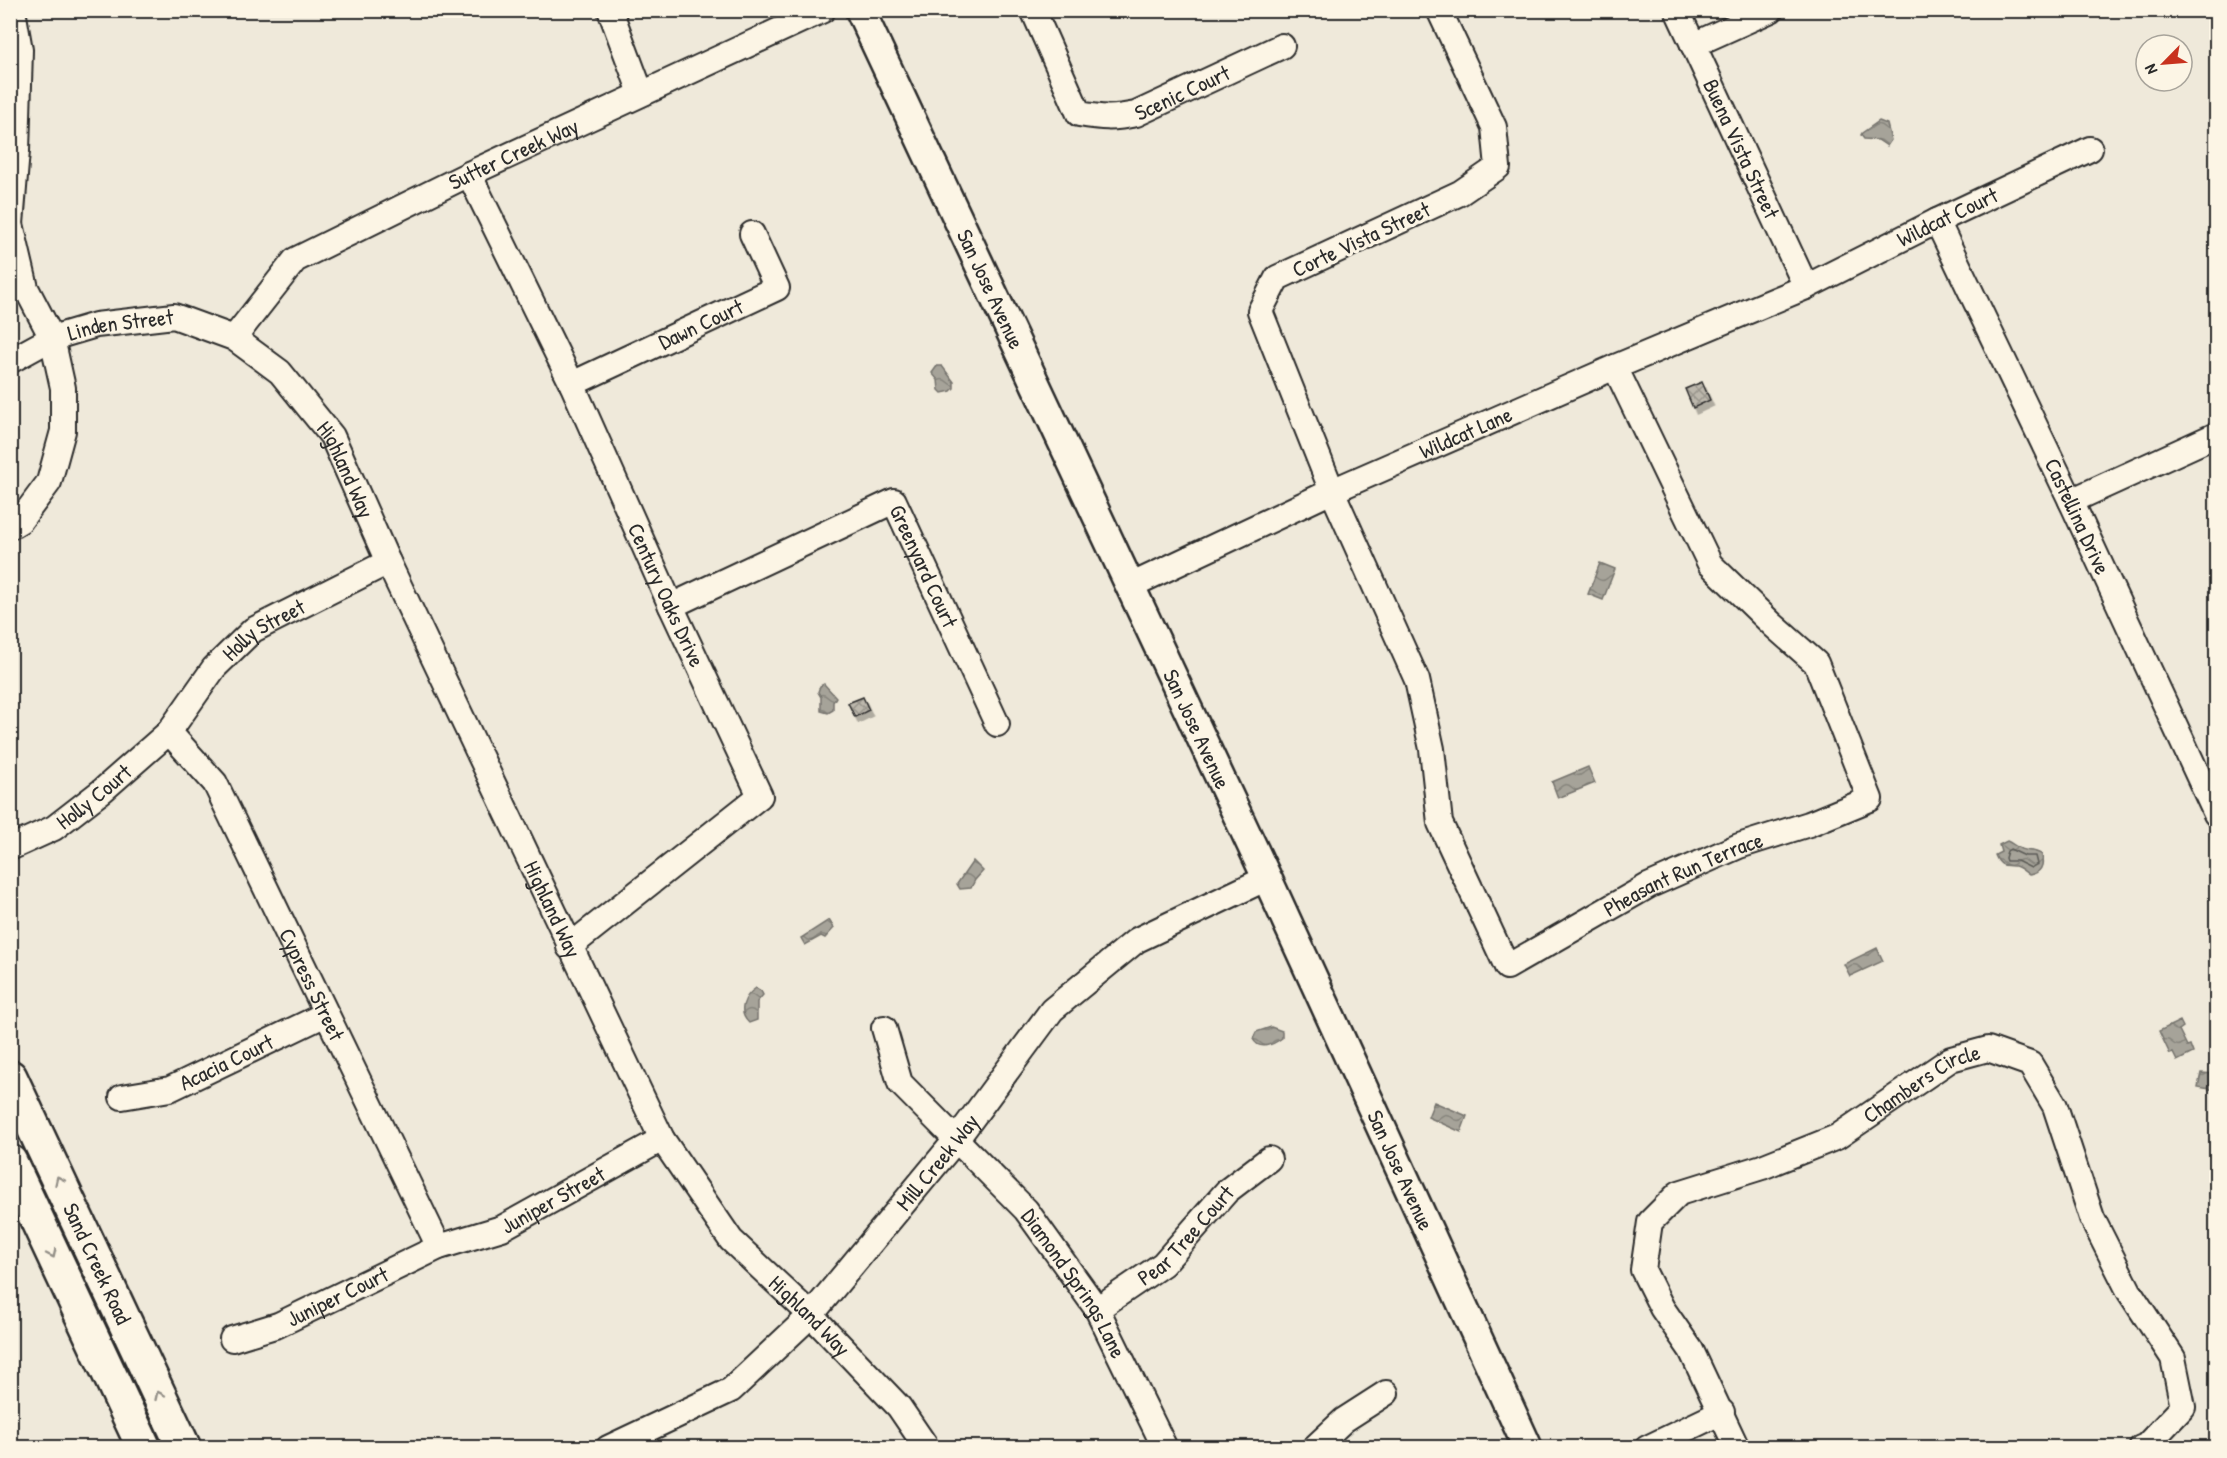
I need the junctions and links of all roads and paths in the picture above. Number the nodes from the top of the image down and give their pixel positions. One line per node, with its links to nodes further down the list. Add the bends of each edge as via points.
1 (13, 10): 17 (street, via 20,50 18,151 11,225 26,288)
2 (610, 10): 11 (street)
3 (823, 10): 11 (street, Sutter Creek Way)
4 (860, 10): 27 (street, San Jose Avenue)
5 (1033, 10): 10 (street, Scenic Court, via 1079,114 1115,119 1136,114)
6 (1439, 10): 23 (street, Corte Vista Street, via 1494,127 1498,167 1460,193 1277,278 1260,311)
7 (1677, 10): 9 (street, Buena Vista Street)
8 (1771, 10): 9 (street)
9 (1693, 45): 16 (street, Buena Vista Street)
10 (1282, 46)
11 (641, 93): 13 (street, Sutter Creek Way)
12 (2090, 149): 14 (street, Wildcat Court)
13 (469, 174): 18 (street, Sutter Creek Way, via 295,260); 21 (street, Century Oaks Drive)
14 (1936, 221): 16 (street, Wildcat Court); 24 (street, Castellina Drive)
15 (752, 234): 21 (street, Dawn Court, via 777,288)
16 (1806, 287): 20 (street, Wildcat Lane)
17 (52, 338): 18 (street, Linden Street, via 96,325 174,316); 19 (street, Linden Street); 25 (street, via 63,388 63,431 50,482 20,521)
18 (234, 338): 26 (street, Highland Way, via 280,372 332,436)
19 (10, 361)
20 (1615, 367): 23 (street, Wildcat Lane); 23 (street, Pheasant Run Terrace, via 1710,564 1816,663 1870,799 1739,846 1648,886 1507,967 1440,823 1432,749 1418,680)
21 (572, 384): 28 (street, Century Oaks Drive)
22 (2217, 435): 24 (street)
23 (1332, 491): 27 (street, Wildcat Lane)
24 (2071, 501): 31 (street, Castellina Drive)
25 (10, 527)
26 (388, 562): 30 (street, Holly Street, via 253,630 214,668); 35 (street, Highland Way)
27 (1130, 586): 34 (street, San Jose Avenue)
28 (671, 606): 29 (street, Greenyard Court, via 894,501); 35 (street, Century Oaks Drive, via 760,796)
29 (998, 724)
30 (169, 732): 33 (street, Holly Court, via 54,828); 36 (street, Cypress Street, via 215,783)
31 (2206, 766): 32 (street, Castellina Drive)
32 (2217, 814)
33 (10, 848)
34 (1267, 878): 41 (street, Mill Creek Way, via 1137,940 1052,1010); 56 (street, San Jose Avenue)
35 (569, 947): 40 (street, Highland Way)
36 (326, 1014): 39 (street, Acacia Court, via 170,1089); 44 (street, Cypress Street)
37 (884, 1028): 41 (street, Diamond Springs Lane, via 900,1083)
38 (10, 1077): 51 (main road, Sand Creek Road, one-way to 38)
39 (122, 1097)
40 (662, 1139): 44 (street, Juniper Street, via 502,1228); 46 (street, Highland Way, via 731,1240)
41 (956, 1140): 45 (street, Diamond Springs Lane, via 1026,1210); 46 (street, Mill Creek Way)
42 (1269, 1159): 45 (street, Pear Tree Court, via 1227,1191 1163,1263)
43 (10, 1162): 50 (main road, Sand Creek Road, one-way to 50)
44 (439, 1247): 47 (street, Juniper Court, via 278,1325)
45 (1097, 1309): 54 (street, Diamond Springs Lane)
46 (811, 1315): 52 (street, Mill Creek Way, via 731,1390); 53 (street, Highland Way, via 899,1407)
47 (232, 1339)
48 (1386, 1393): 55 (street, via 1344,1420)
49 (1722, 1413): 57 (street); 58 (street, Chambers Circle); 59 (street, Chambers Circle, via 1691,1350 1662,1308 1643,1270 1650,1222 1679,1193 1762,1167 1837,1137 1951,1059 1988,1049 2030,1064 2035,1072 2055,1106 2092,1218 2129,1291 2173,1359 2183,1407)
50 (144, 1448)
51 (184, 1448)
52 (608, 1448)
53 (927, 1448)
54 (1165, 1448)
55 (1314, 1448)
56 (1528, 1448)
57 (1647, 1448)
58 (1737, 1448)
59 (2141, 1448)

